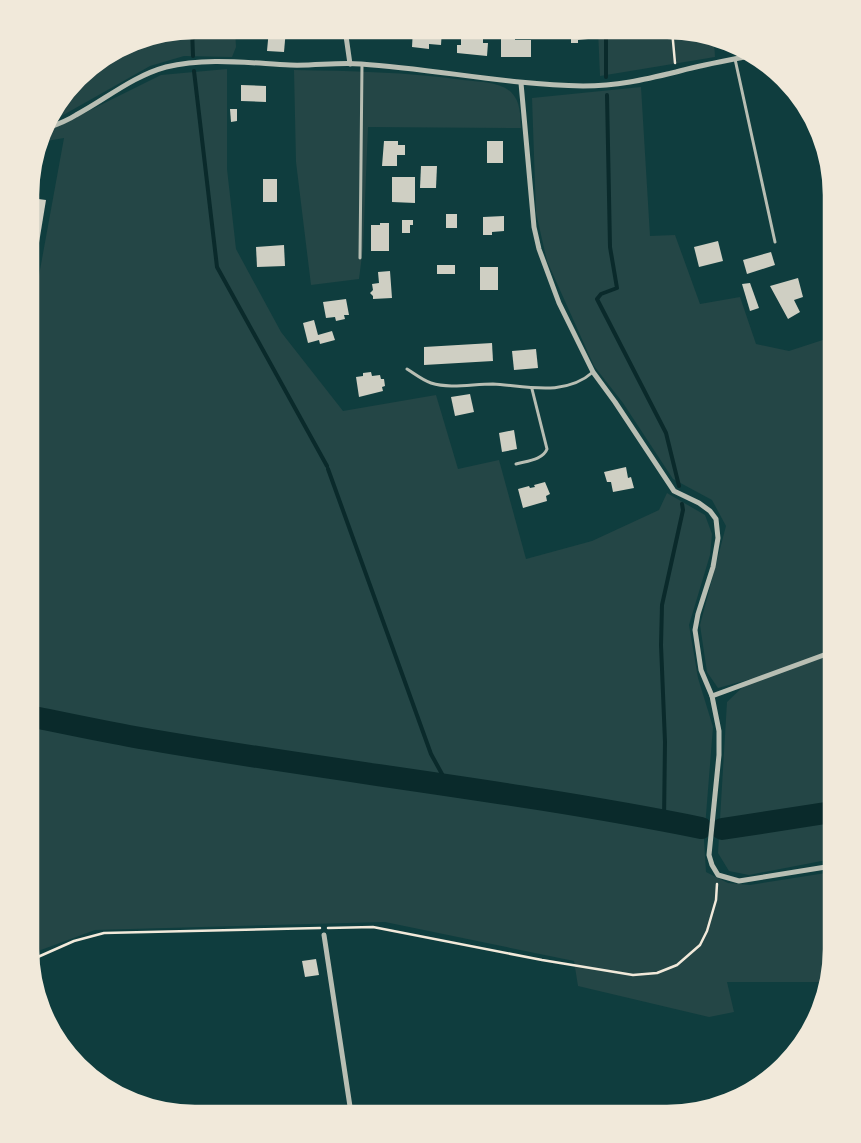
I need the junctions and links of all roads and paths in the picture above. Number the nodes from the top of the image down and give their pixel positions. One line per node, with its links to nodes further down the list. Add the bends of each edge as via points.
1 (346, 38): 5 (street)
2 (673, 38): 7 (path)
3 (742, 57): 4 (street)
4 (735, 59): 7 (street); 10 (lane)
5 (350, 64): 6 (street); 9 (street, via 315,66 225,62 166,67 144,75)
6 (362, 64): 8 (street); 11 (lane)
7 (676, 71): 8 (street, via 623,84)
8 (521, 83): 13 (street, via 534,227 539,249 559,303)
9 (54, 125)
10 (775, 242)
11 (360, 258)
12 (407, 369): 14 (lane, via 430,382 444,385 493,384)
13 (592, 372): 14 (lane, via 569,386); 17 (street, via 674,491 699,503 716,519 718,538 713,567 696,630 701,670)
14 (532, 389): 15 (lane, via 546,449 540,457)
15 (516, 464)
16 (823, 655): 17 (street)
17 (712, 696): 19 (street, via 719,730 719,755 709,855)
18 (823, 867): 19 (street, via 738,881)
19 (718, 875): 21 (path, via 716,900 700,945 677,965 657,973 633,975 372,927 104,933 74,941)
20 (324, 935): 22 (street)
21 (38, 957)
22 (350, 1106)

